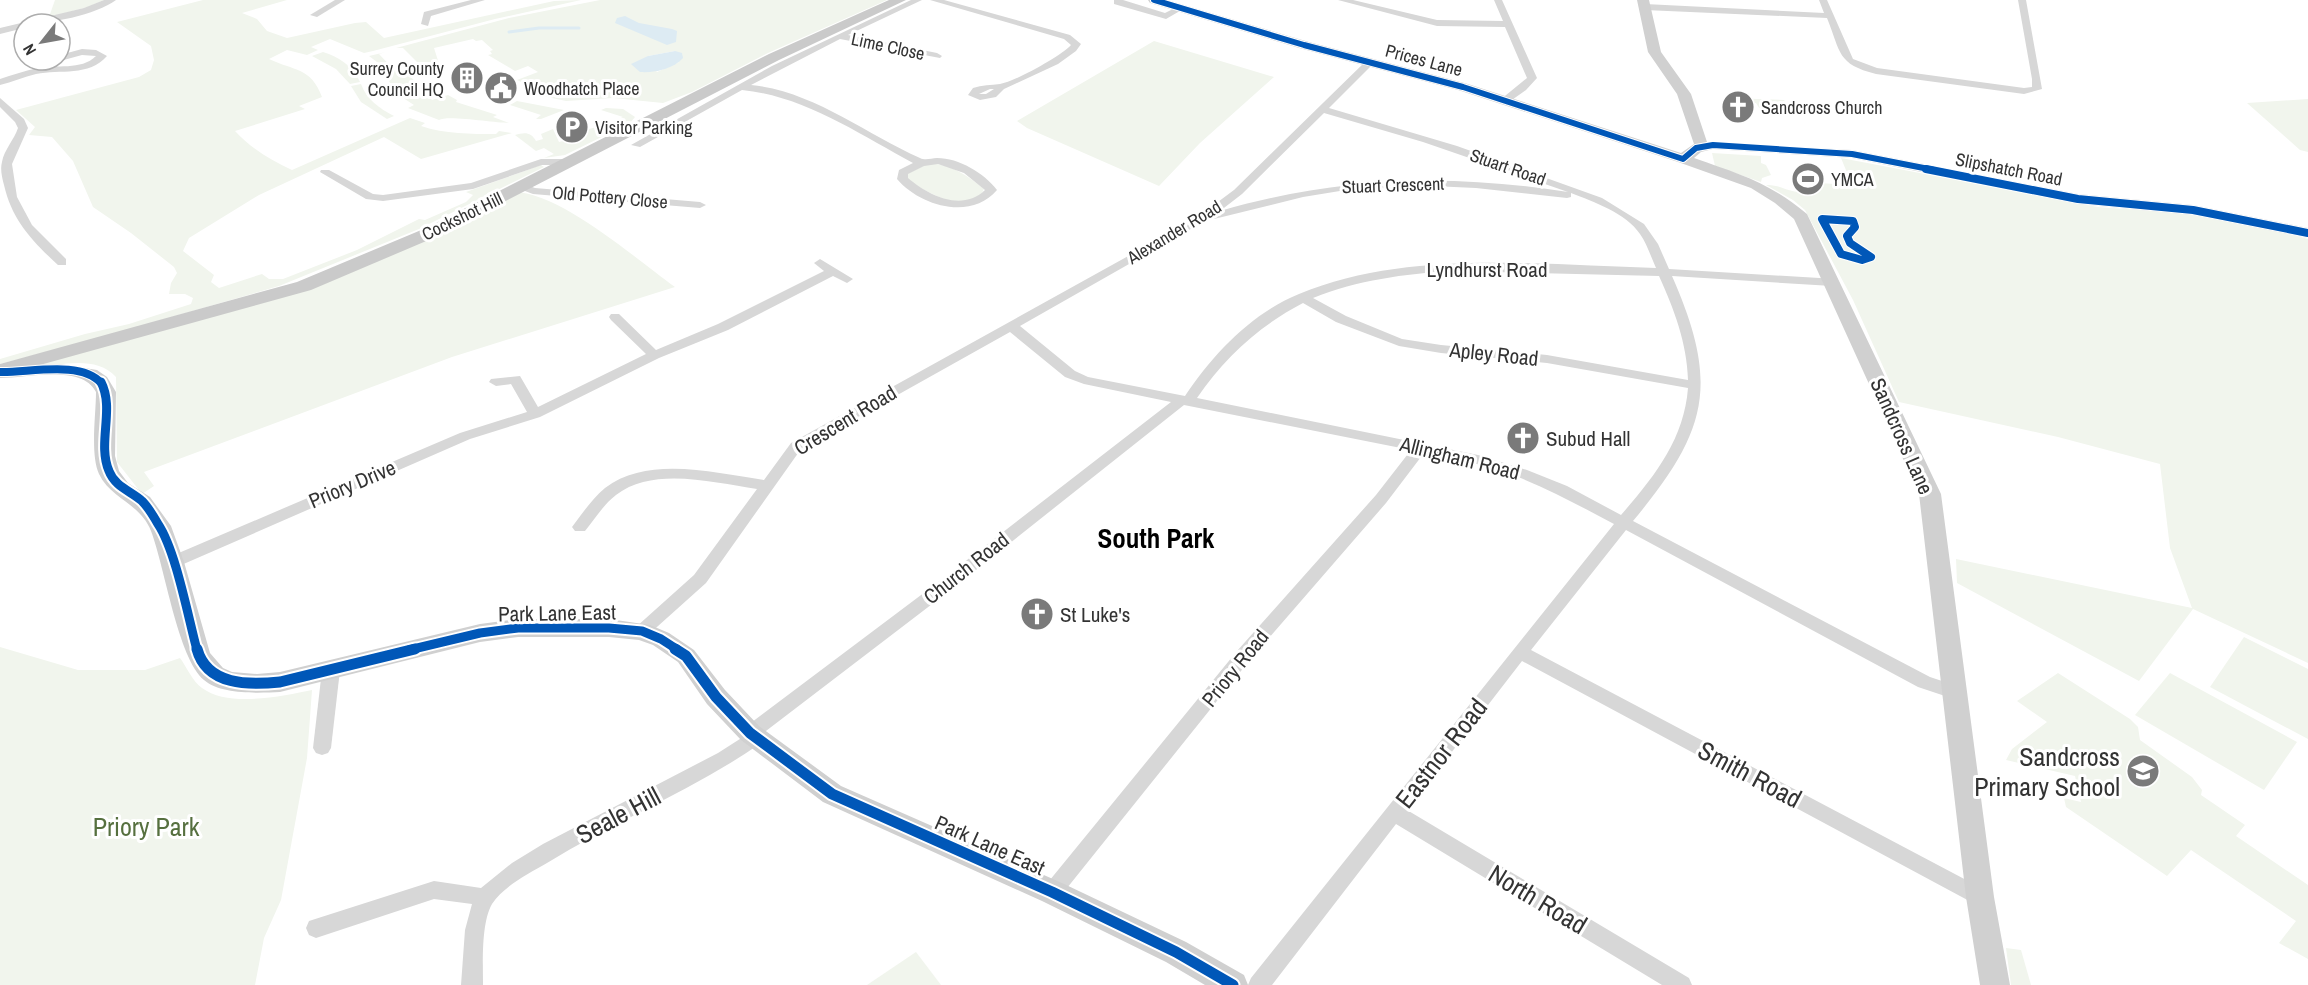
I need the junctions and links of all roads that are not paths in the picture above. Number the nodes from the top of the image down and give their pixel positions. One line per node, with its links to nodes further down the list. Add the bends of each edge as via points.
1 (112, 0): 16 (street)
2 (340, 0): 17 (street)
3 (481, 0): 12 (street)
4 (900, 0): 38 (main road, Cockshot Hill, via 774,57)
5 (918, 0): 21 (street)
6 (934, 0): 29 (street, via 1067,38 1076,44 1070,52)
7 (1154, 0): 15 (street, Prices Lane)
8 (1342, 0): 20 (street, via 1437,23)
9 (1498, 0): 20 (street)
10 (1822, 0): 18 (street)
11 (2022, 0): 18 (street, via 2037,89 2024,91 1856,65 1849,60)
12 (467, 1): 19 (street, via 427,14)
13 (1116, 1): 15 (street, via 1166,16)
14 (1644, 4): 18 (street); 34 (street, via 1654,52 1679,85)
15 (1181, 8): 24 (street, Prices Lane)
16 (72, 14)
17 (314, 15)
18 (1830, 16)
19 (425, 24)
20 (1509, 24): 30 (street, via 1532,78)
21 (839, 36): 23 (street, Lime Close); 28 (street)
22 (72, 56): 25 (street, via 96,52 102,56 94,63)
23 (937, 56)
24 (1370, 62): 30 (street, Prices Lane); 32 (street, Alexander Road)
25 (72, 68)
26 (33, 72): 27 (street)
27 (0, 82)
28 (740, 87): 33 (street); 39 (street, via 789,102)
29 (1001, 87)
30 (1505, 100): 37 (street, Prices Lane)
31 (0, 101): 35 (street, via 23,128)
32 (1321, 109): 41 (street, Stuart Road); 44 (street, Alexander Road)
33 (636, 145)
34 (1703, 147): 37 (street); 49 (street, Slipshatch Road, via 1852,154 2078,199 2193,210)
35 (14, 148): 36 (street); 50 (street, via 6,164 18,217)
36 (0, 151)
37 (1683, 159): 55 (street, Sandcross Lane, via 1750,182 1791,207 1801,217)
38 (565, 162): 40 (street, via 541,162 473,186 383,198 370,197); 42 (main road, Cockshot Hill)
39 (916, 165): 39 (street, via 938,160 953,165 984,182 990,190 969,203 948,205 905,182 901,176)
40 (325, 172)
41 (1531, 175): 43 (street); 45 (street, Stuart Road)
42 (521, 186): 47 (street, Old Pottery Close, via 533,191); 60 (main road, Cockshot Hill, via 432,232 304,286)
43 (1520, 188): 45 (street, Stuart Crescent); 46 (street, Stuart Crescent, via 1415,181 1362,183)
44 (1238, 192): 46 (street); 48 (street, Alexander Road)
45 (1590, 198): 53 (street, Stuart Road, via 1640,226)
46 (1261, 201): 48 (street, Stuart Crescent)
47 (700, 205)
48 (1199, 221): 58 (street, Alexander Road)
49 (2308, 233)
50 (62, 262)
51 (820, 263): 52 (street)
52 (833, 271): 54 (street); 59 (street, Priory Drive, via 723,327)
53 (1663, 272): 55 (street, Lyndhurst Road); 56 (street, Lyndhurst Road, via 1418,269 1360,278); 62 (street, Stuart Road, via 1688,330)
54 (847, 279)
55 (1832, 282): 73 (street, Sandcross Lane, via 1930,494)
56 (1302, 297): 62 (street, Apley Road, via 1341,319 1399,342 1576,363); 63 (street, Lyndhurst Road, via 1244,334)
57 (615, 317): 59 (street)
58 (1010, 325): 63 (street, Allingham Road, via 1070,374 1099,384); 66 (street, Crescent Road, via 796,446)
59 (654, 355): 64 (street, Priory Drive)
60 (0, 371): 69 (street, Park Lane East, via 74,370 100,378 106,392 105,456 110,473 158,521)
61 (496, 382): 64 (street, via 519,375)
62 (1695, 385): 67 (street, Eastnor Road, via 1692,412 1677,451)
63 (1185, 401): 65 (street, Allingham Road); 74 (street, Church Road)
64 (535, 414): 69 (street, Priory Drive, via 465,436)
65 (1421, 447): 67 (street, Allingham Road, via 1522,473); 77 (street, Priory Road, via 1381,499 1243,656)
66 (768, 485): 68 (street, via 664,473 640,477 613,489); 70 (street, Crescent Road, via 700,579)
67 (1624, 522): 71 (street, Eastnor Road); 73 (street, Allingham Road, via 1924,682)
68 (580, 527)
69 (173, 562): 72 (street, Park Lane East, via 199,657 214,675 257,684)
70 (642, 631): 72 (street, Park Lane East, via 518,628 480,633); 74 (street, Park Lane East, via 686,656)
71 (1520, 652): 76 (street, Eastnor Road); 78 (street, Smith Road)
72 (331, 670): 75 (street)
73 (1954, 692): 78 (street, Sandcross Lane)
74 (752, 736): 77 (street, Park Lane East, via 832,795); 79 (street, Seale Hill, via 707,770 512,873)
75 (322, 748)
76 (1395, 813): 83 (street, Eastnor Road); 84 (street, North Road)
77 (1052, 892): 82 (street, Park Lane East, via 1176,952)
78 (1980, 897): 85 (street, Sandcross Lane)
79 (485, 898): 80 (street, via 434,890); 81 (street, Seale Hill, via 473,936)
80 (316, 928)
81 (471, 985)
82 (1233, 985)
83 (1259, 985)
84 (1681, 985)
85 (1995, 985)

